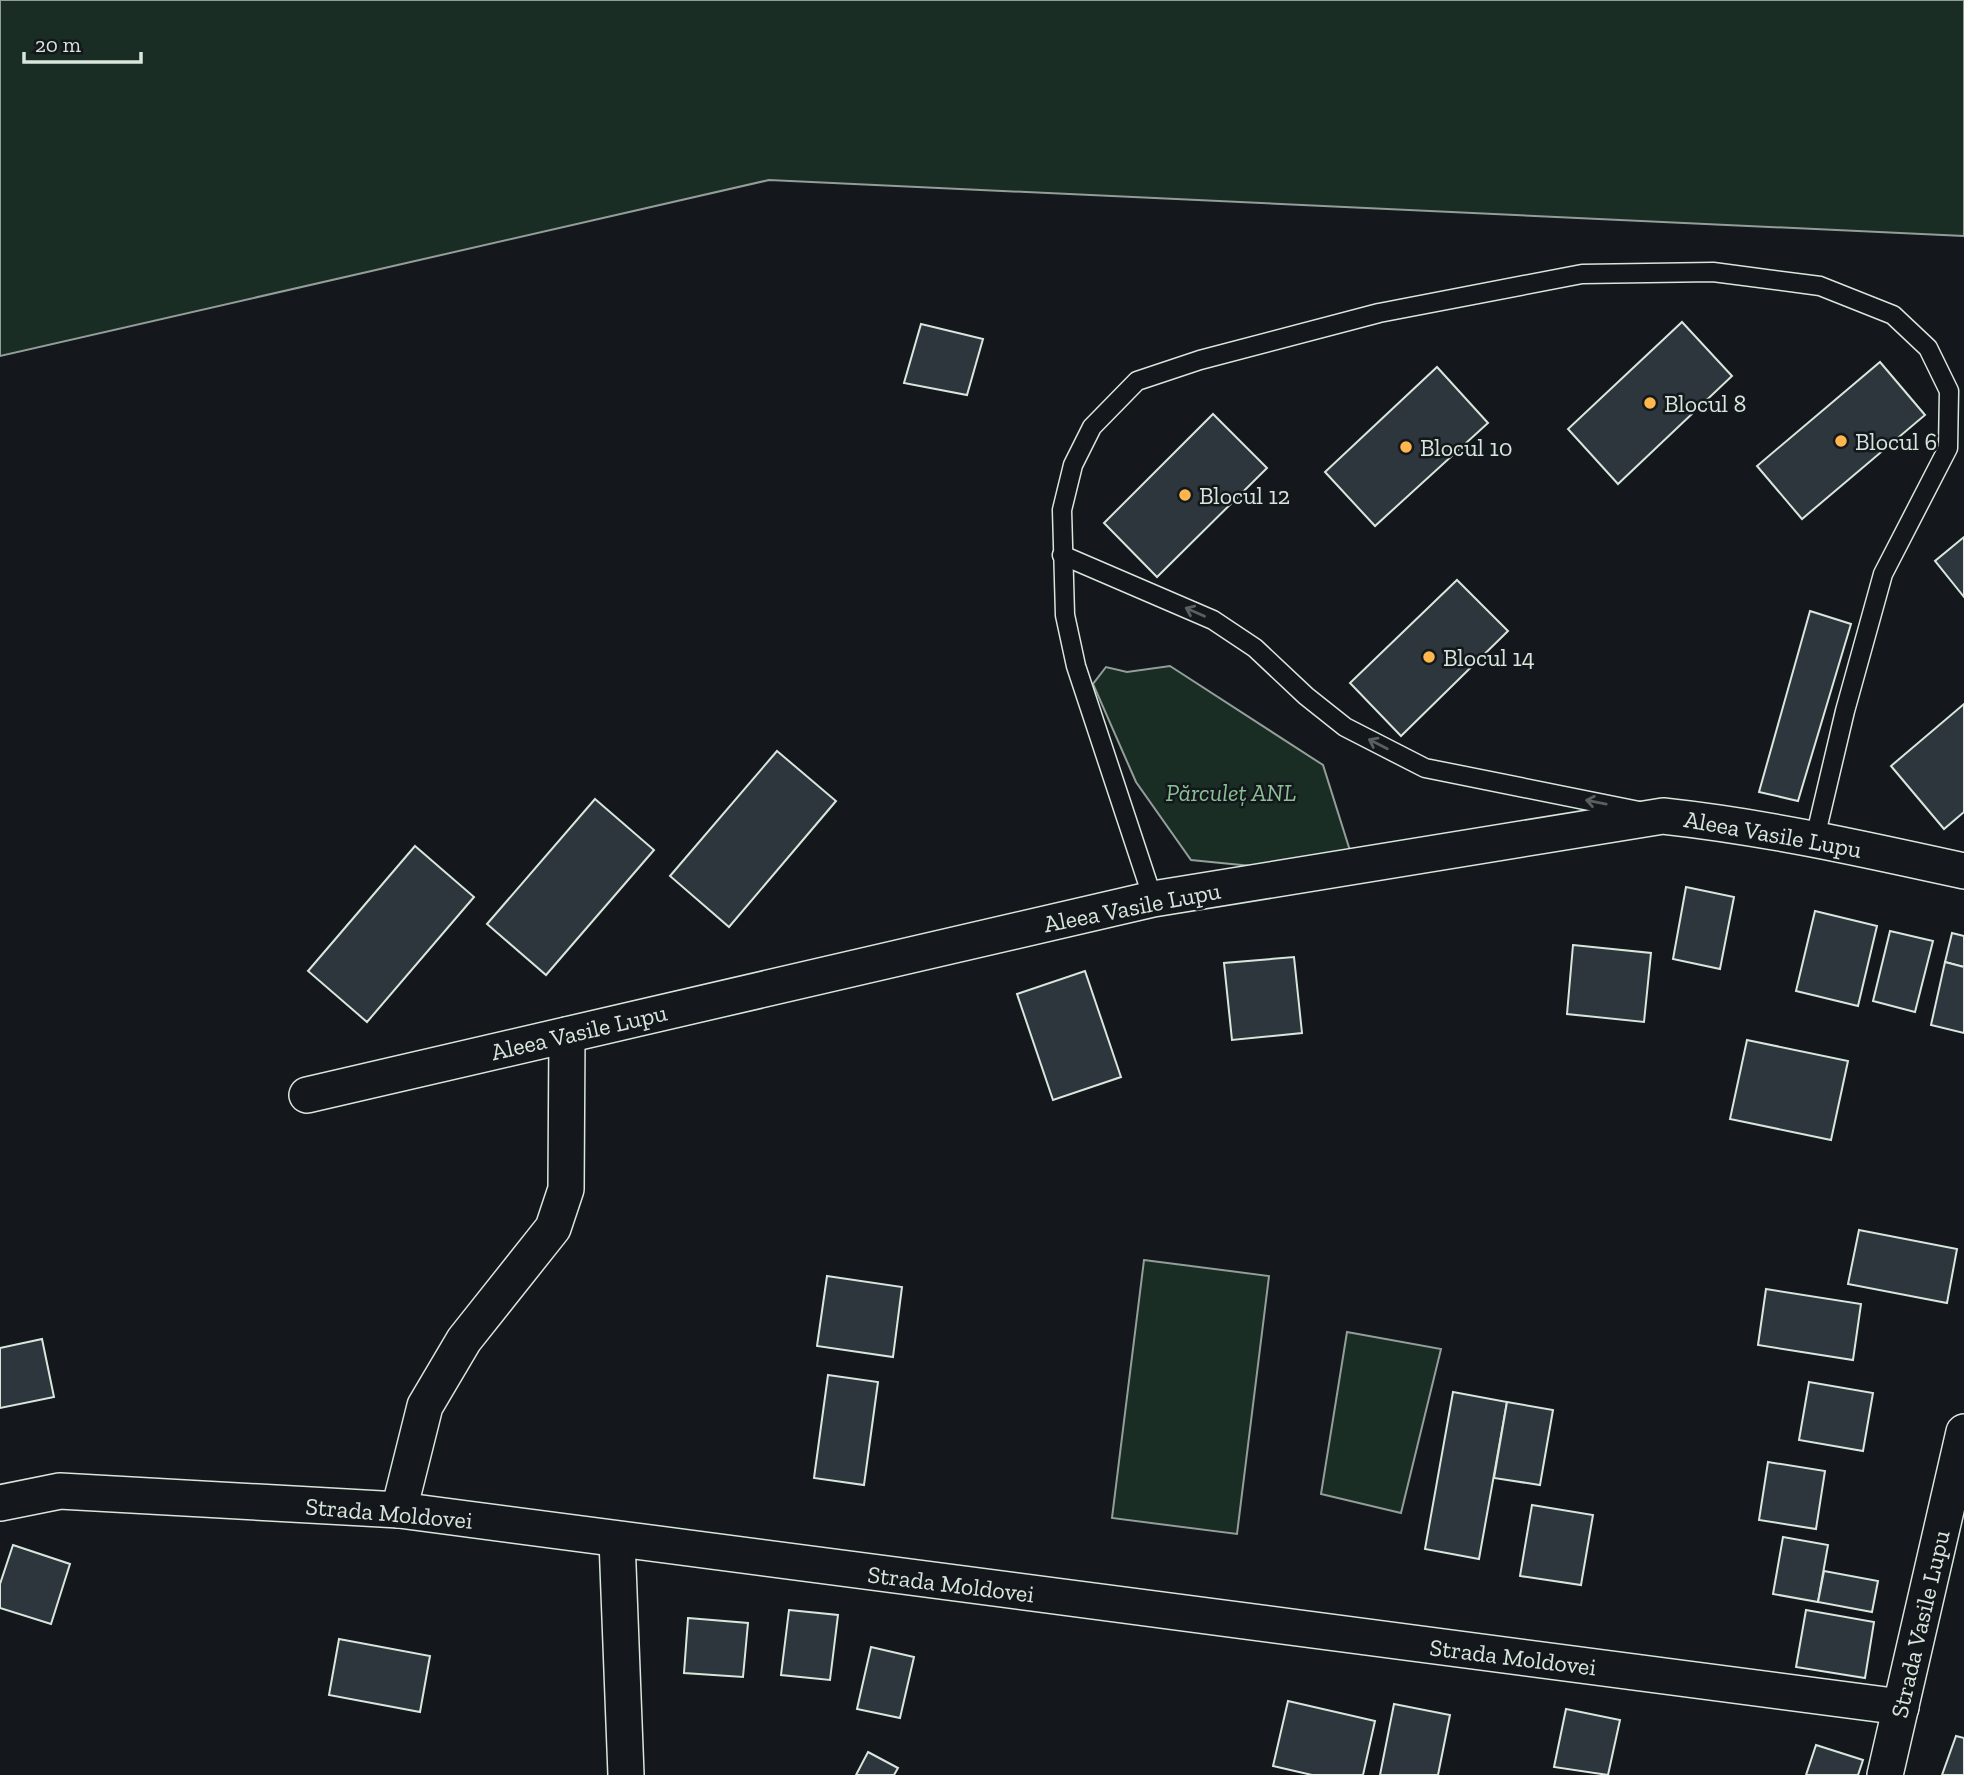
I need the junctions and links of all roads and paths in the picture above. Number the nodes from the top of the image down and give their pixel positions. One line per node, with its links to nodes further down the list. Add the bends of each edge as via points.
1 (1062, 555): 2 (lane, one-way to 1, via 1425,768 1345,727 1255,648 1213,620); 3 (lane, via 1062,510 1073,465 1092,426 1137,382 1200,360 1379,313 1582,274 1713,272 1820,286 1893,315 1928,348 1950,391 1948,448 1883,574); 5 (lane, via 1065,615 1076,666)
2 (1663, 816): 3 (street, Aleea Vasile Lupu); 5 (street, Aleea Vasile Lupu)
3 (1815, 838): 4 (street, Aleea Vasile Lupu)
4 (1964, 871)
5 (1153, 899): 6 (street, Aleea Vasile Lupu)
6 (567, 1035): 7 (street, Aleea Vasile Lupu); 10 (street, via 566,1189 553,1228 464,1340 425,1406)
7 (307, 1095)
8 (1964, 1432): 12 (street, Strada Vasile Lupu)
9 (0, 1503): 10 (street, Strada Moldovei, via 60,1491)
10 (399, 1510): 11 (street, Strada Moldovei)
11 (617, 1541): 12 (street, Strada Moldovei); 13 (street)
12 (1901, 1707): 14 (street, Strada Vasile Lupu)
13 (626, 1775)
14 (1885, 1775)

